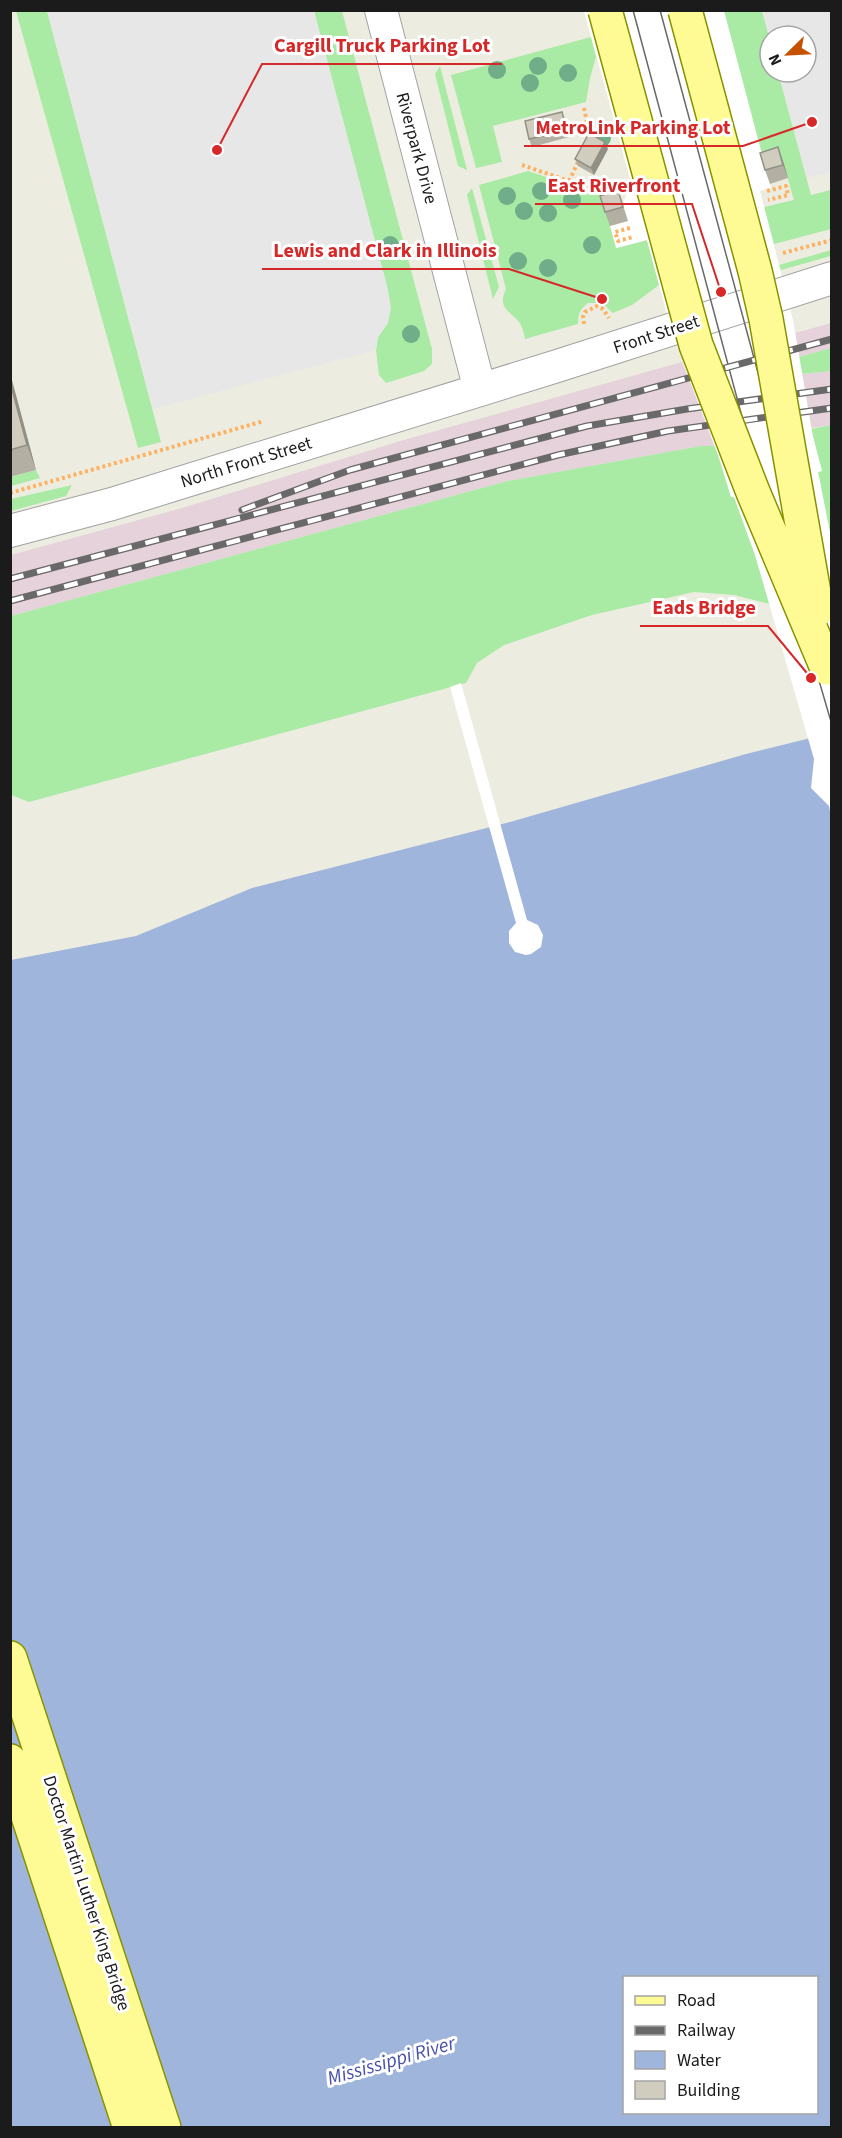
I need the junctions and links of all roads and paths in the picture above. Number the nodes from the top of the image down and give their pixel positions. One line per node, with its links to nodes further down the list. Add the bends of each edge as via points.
1 (381, 10): 19 (street, Riverpark Drive)
2 (605, 10): 23 (main road, bridge, via 696,345)
3 (685, 10): 23 (main road, bridge, via 766,319)
4 (584, 108): 5 (path, via 590,135)
5 (586, 144)
6 (582, 153): 8 (path)
7 (522, 165): 8 (path)
8 (569, 181): 10 (path)
9 (762, 192): 11 (path, via 786,186 788,195)
10 (613, 196)
11 (764, 201)
12 (632, 227): 14 (path, via 615,232)
13 (831, 240): 15 (path)
14 (618, 241)
15 (777, 254)
16 (831, 278): 19 (street, Front Street)
17 (610, 322): 18 (path, via 597,306 585,312)
18 (585, 329)
19 (480, 390): 22 (street, North Front Street, via 112,504)
20 (162, 449): 21 (path)
21 (10, 493)
22 (10, 531)
23 (829, 676)
24 (10, 1658): 27 (main road, Doctor Martin Luther King Bridge)
25 (10, 1761): 26 (main road, Doctor Martin Luther King Bridge)
26 (130, 2127)
27 (164, 2127)

